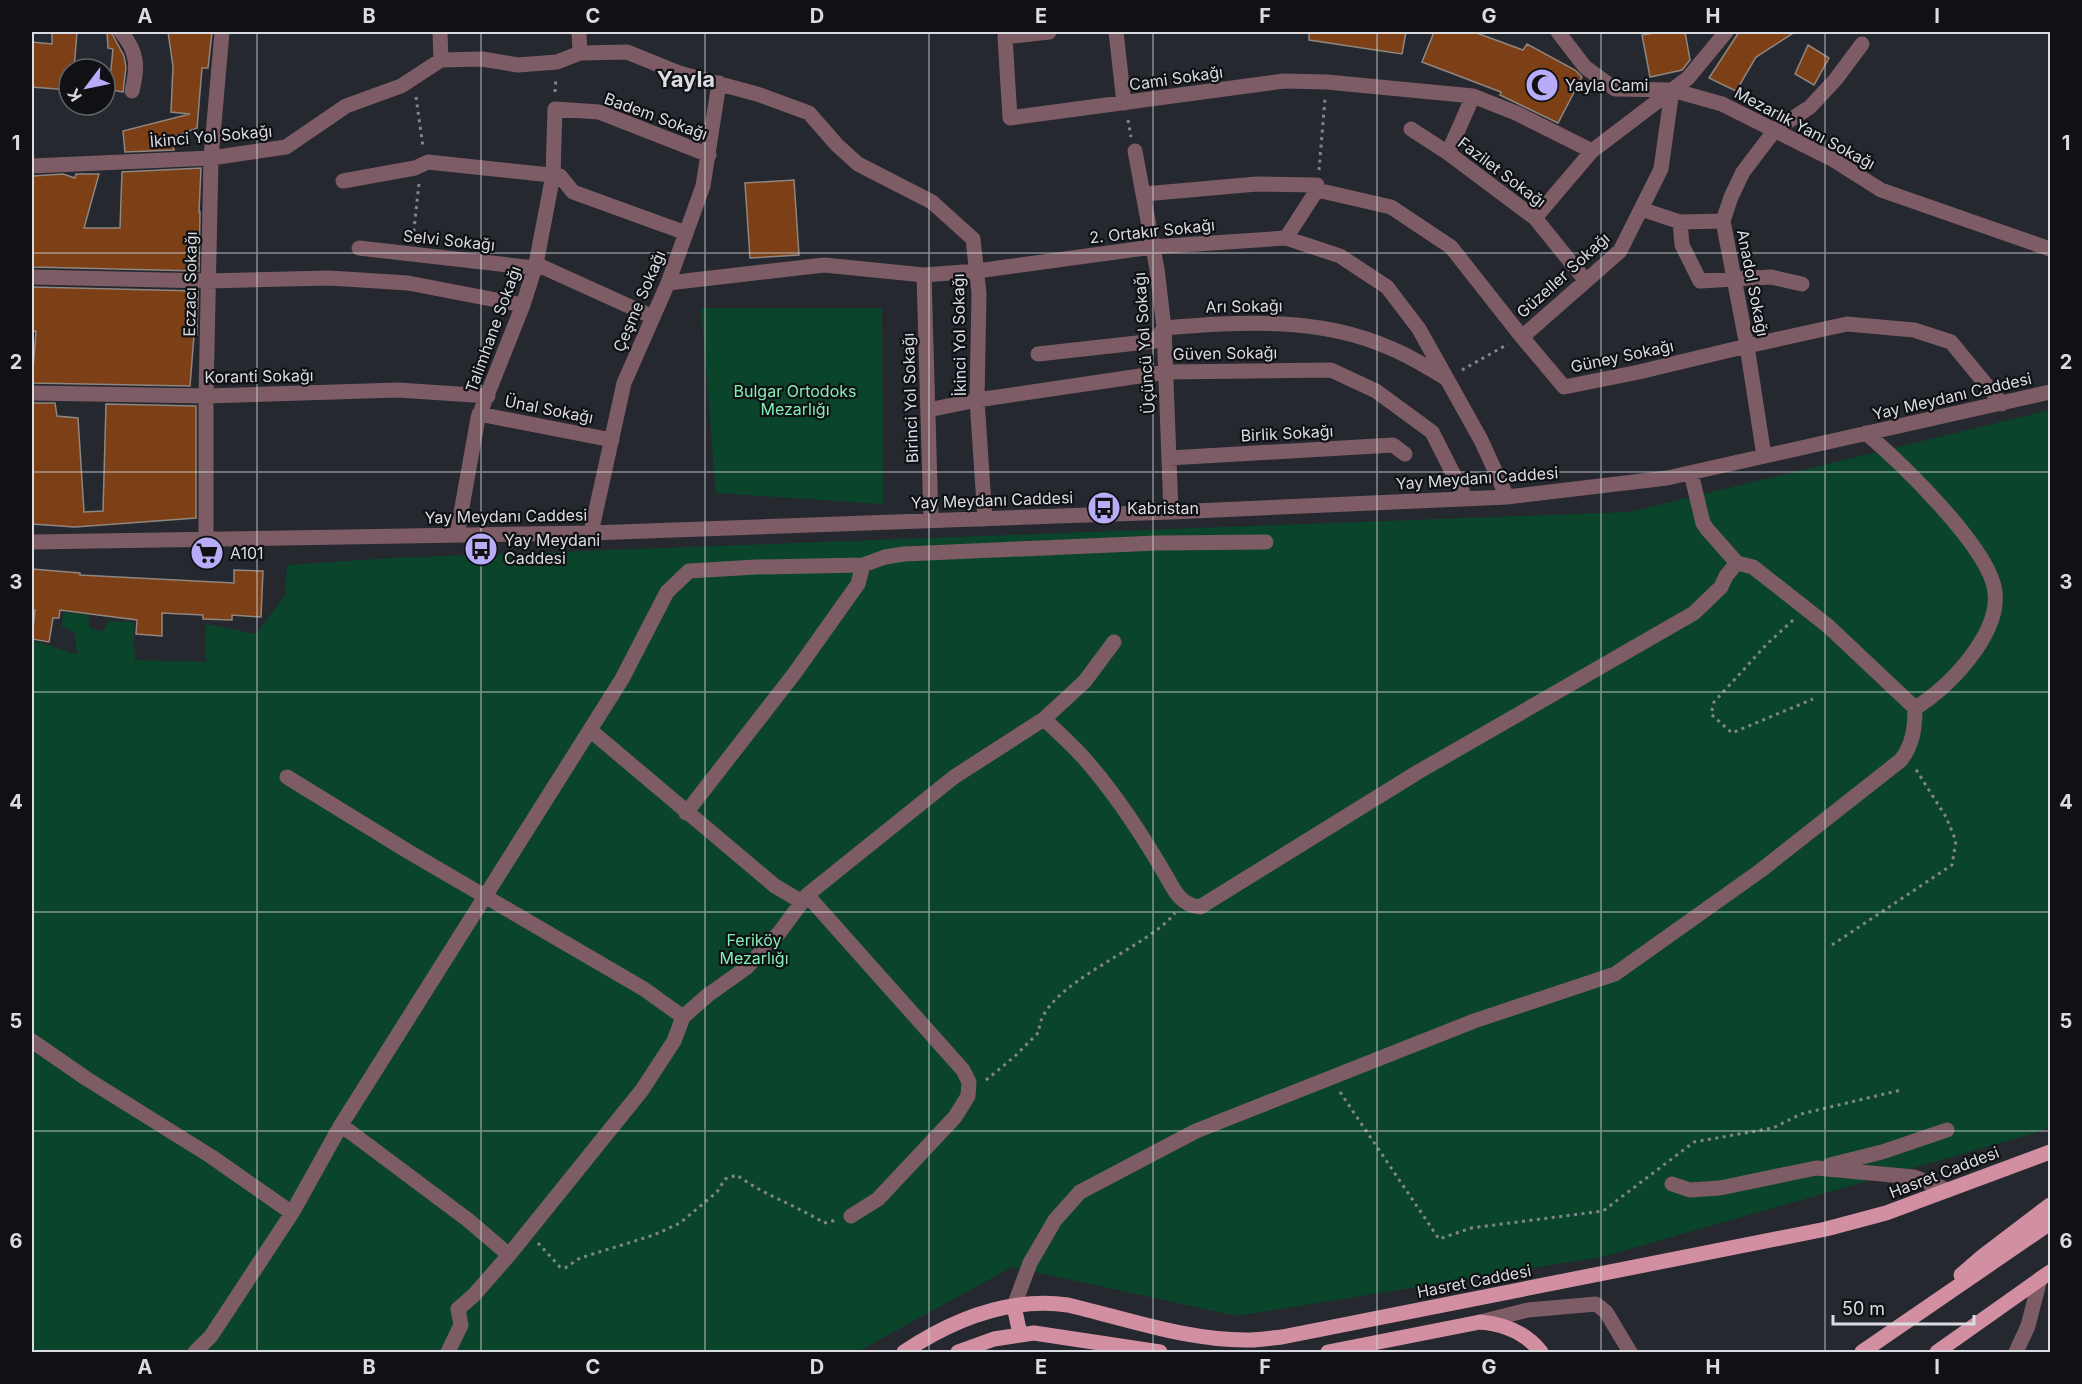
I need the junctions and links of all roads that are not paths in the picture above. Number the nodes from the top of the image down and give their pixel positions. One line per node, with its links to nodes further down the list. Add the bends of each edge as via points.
1 (121, 32): 14 (street, via 130,43 137,69)
2 (222, 32): 24 (street, Eczacı Sokağı)
3 (440, 32): 11 (street)
4 (579, 32): 10 (street)
5 (1049, 32): 16 (street, Cami Sokağı, via 1005,36 1010,118)
6 (1116, 32): 16 (street)
7 (1558, 32): 13 (street, Mezarlık Yanı Sokağı, via 1585,67 1615,89)
8 (1726, 32): 13 (street, via 1688,78)
9 (1862, 44): 19 (street, Anadol Sokağı, via 1810,107)
10 (580, 53): 11 (street, İkinci Yol Sokağı, via 557,62 518,65 482,58); 12 (street, İkinci Yol Sokağı, via 627,52 679,73)
11 (441, 60): 24 (street, İkinci Yol Sokağı, via 401,86 346,106 286,147)
12 (718, 83): 23 (street, Çeşme Sokağı); 40 (street, İkinci Yol Sokağı, via 809,113 858,164 932,202 972,239)
13 (1672, 90): 19 (street, Mezarlık Yanı Sokağı, via 1722,104); 21 (street); 30 (street, Güzeller Sokağı, via 1661,169)
14 (132, 91)
15 (1473, 96): 16 (street, Cami Sokağı, via 1284,81); 21 (street, Cami Sokağı); 22 (street)
16 (1124, 104)
17 (555, 108): 23 (street, Badem Sokağı, via 599,112); 26 (street, Talimhane Sokağı)
18 (1411, 129): 22 (street, Fazilet Sokağı)
19 (1775, 130): 32 (street, Anadol Sokağı, via 1743,172); 38 (street, Mezarlık Yanı Sokağı, via 1881,190)
20 (1135, 151): 29 (street, Üçüncü Yol Sokağı)
21 (1592, 151): 31 (street)
22 (1448, 153): 31 (street, Fazilet Sokağı)
23 (709, 155): 34 (street, Çeşme Sokağı, via 703,186)
24 (211, 158): 25 (street, İkinci Yol Sokağı); 44 (street, Eczacı Sokağı)
25 (32, 166)
26 (553, 175): 27 (street, via 428,162); 34 (street, via 560,176 573,192); 39 (street, Talimhane Sokağı)
27 (343, 182)
28 (1317, 185): 29 (street, via 1257,184)
29 (1144, 194): 37 (street, Üçüncü Yol Sokağı)
30 (1641, 210): 33 (street); 45 (street, Güzeller Sokağı, via 1620,251)
31 (1535, 218): 45 (street, Fazilet Sokağı)
32 (1723, 221): 33 (street); 43 (street, Anadol Sokağı)
33 (1680, 222): 43 (street, via 1682,244 1700,281)
34 (686, 233): 46 (street, Çeşme Sokağı)
35 (1286, 238): 37 (street, 2. Ortakır Sokağı); 51 (street, Güney Sokağı, via 1317,190 1391,207 1451,247); 55 (street, 2. Ortakır Sokağı, via 1340,256 1387,287 1419,329)
36 (360, 248): 39 (street, Selvi Sokağı)
37 (1152, 248): 40 (street, 2. Ortakır Sokağı); 50 (street, Üçüncü Yol Sokağı)
38 (2050, 249)
39 (536, 266): 48 (street, Talimhane Sokağı); 49 (street, Selvi Sokağı)
40 (976, 271): 41 (street, 2. Ortakır Sokağı); 60 (street, İkinci Yol Sokağı)
41 (924, 275): 46 (street, 2. Ortakır Sokağı, via 824,265); 62 (street, Birinci Yol Sokağı)
42 (32, 277): 44 (street)
43 (1734, 278): 47 (street, via 1771,277); 52 (street, Anadol Sokağı)
44 (207, 281): 48 (street, via 329,278 408,283); 58 (street, Eczacı Sokağı)
45 (1586, 282): 51 (street, Güzeller Sokağı)
46 (668, 283): 49 (street, Çeşme Sokağı)
47 (1802, 284)
48 (523, 305): 59 (street, Talimhane Sokağı)
49 (653, 317): 65 (street, Çeşme Sokağı, via 624,383)
50 (1164, 328): 53 (street, Arı Sokağı, via 1155,341); 54 (street, Üçüncü Yol Sokağı); 55 (street, Arı Sokağı, via 1230,322 1328,328 1390,348)
51 (1522, 337): 52 (street, Güney Sokağı, via 1564,387)
52 (1747, 346): 61 (street, Güney Sokağı, via 1847,324 1914,330 1951,342); 67 (street, Anadol Sokağı)
53 (1038, 354)
54 (1167, 372): 60 (street, Güven Sokağı); 68 (street, Üçüncü Yol Sokağı); 71 (street, Güven Sokağı, via 1331,370 1376,391 1432,432)
55 (1447, 378): 70 (street, 2. Ortakır Sokağı)
56 (2050, 392): 61 (street, Yay Meydanı Caddesi)
57 (32, 393): 58 (street, Koranti Sokağı)
58 (206, 396): 59 (street, Koranti Sokağı, via 398,390); 77 (street, Eczacı Sokağı)
59 (488, 396): 63 (street, Talimhane Sokağı)
60 (977, 400): 62 (street, Güven Sokağı); 73 (street, İkinci Yol Sokağı)
61 (2001, 404): 64 (street, Yay Meydanı Caddesi)
62 (928, 410): 74 (street, Birinci Yol Sokağı)
63 (479, 414): 65 (street, Ünal Sokağı); 76 (street, Talimhane Sokağı)
64 (1866, 434): 67 (street, Yay Meydanı Caddesi); 83 (street, via 1946,511 1981,559 1996,593 1992,620 1971,658 1932,698)
65 (612, 440): 75 (street, Çeşme Sokağı)
66 (1405, 454): 68 (street, Birlik Sokağı, via 1393,445)
67 (1764, 456): 69 (street, Yay Meydanı Caddesi)
68 (1169, 458): 72 (street, Üçüncü Yol Sokağı)
69 (1691, 472): 70 (street, Yay Meydanı Caddesi); 80 (street, via 1703,523)
70 (1507, 497): 71 (street, Yay Meydanı Caddesi)
71 (1466, 499): 72 (street, Yay Meydanı Caddesi)
72 (1171, 512): 73 (street, Yay Meydanı Caddesi)
73 (985, 519): 74 (street, Yay Meydanı Caddesi)
74 (931, 521): 75 (street, Yay Meydanı Caddesi)
75 (591, 533): 76 (street, Yay Meydanı Caddesi)
76 (457, 535): 77 (street, Yay Meydanı Caddesi)
77 (206, 538): 78 (street, Yay Meydanı Caddesi)
78 (32, 542)
79 (1266, 542): 81 (street, via 904,555)
80 (1737, 563): 83 (street, via 1753,567 1806,608); 84 (street, via 1721,587 1694,613 1418,772 1200,907 1183,903 1112,794 1083,757)
81 (863, 565): 85 (street, via 689,571 667,592 622,679); 87 (street, via 858,584 807,656)
82 (1114, 642): 84 (street, via 1085,681)
83 (1915, 708): 104 (street, via 1911,746 1901,760 1760,872 1615,974 1474,1021 1196,1131 1080,1192 1055,1220 1030,1263)
84 (1044, 718): 89 (street, via 954,777)
85 (590, 730): 87 (street); 88 (street)
86 (287, 777): 88 (street)
87 (686, 813): 89 (street, via 775,886)
88 (486, 896): 90 (street, via 644,989); 92 (street)
89 (805, 899): 90 (street, via 746,968); 100 (street, via 963,1070 969,1082 968,1096 955,1117 878,1199)
90 (683, 1017): 102 (street, via 674,1041 642,1090)
91 (32, 1041): 99 (street)
92 (341, 1125): 99 (street); 102 (street)
93 (1947, 1130): 95 (street, via 1882,1152)
94 (2050, 1152): 97 (main road, Hasret Caddesi)
95 (1816, 1168): 96 (street, via 1720,1188 1690,1190); 97 (street, via 1914,1177)
96 (1672, 1184)
97 (1947, 1190): 104 (main road, Hasret Caddesi, via 1886,1213 1826,1229 1282,1337 1215,1338 1068,1305 1049,1302)
98 (2050, 1205): 106 (main road)
99 (292, 1213): 108 (street, via 211,1336)
100 (851, 1216)
101 (2050, 1223): 106 (main road)
102 (509, 1255): 109 (street, via 458,1309 461,1325)
103 (2045, 1276): 117 (main road); 118 (street)
104 (1014, 1306): 107 (main road); 110 (main road, Hasret Caddesi, via 968,1318)
105 (1480, 1322): 113 (main road); 114 (main road, via 1495,1323 1519,1333); 115 (street, via 1528,1310 1596,1304 1606,1312)
106 (1905, 1323): 116 (main road)
107 (1020, 1334): 111 (main road); 112 (main road, via 1050,1334)
108 (195, 1353)
109 (448, 1353)
110 (904, 1353)
111 (958, 1353)
112 (1160, 1353)
113 (1328, 1353)
114 (1541, 1353)
115 (1630, 1353)
116 (1862, 1353)
117 (1936, 1353)
118 (2016, 1353)

